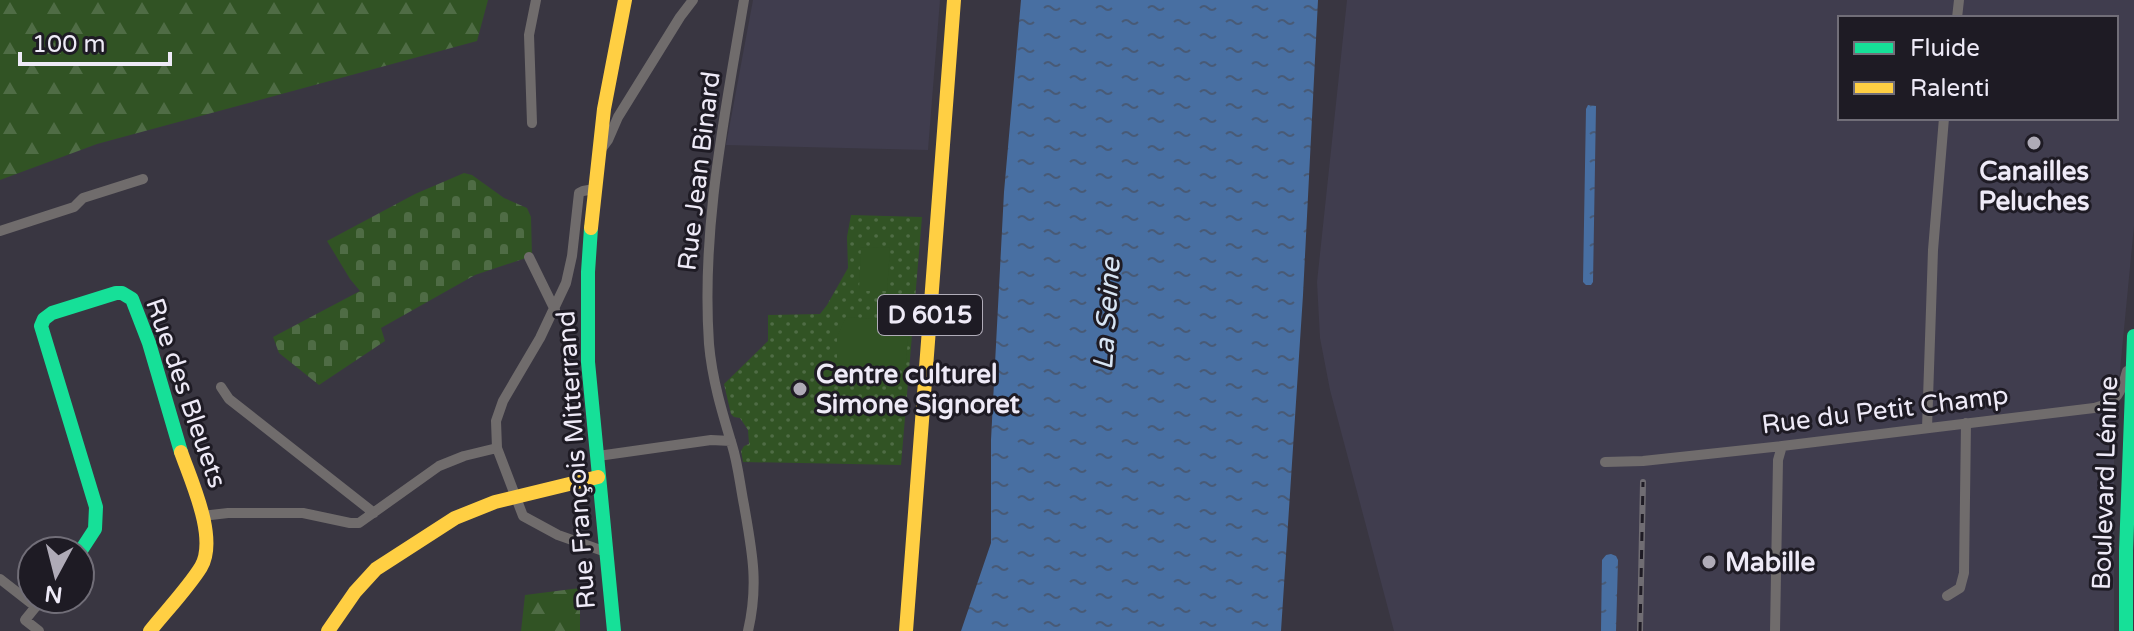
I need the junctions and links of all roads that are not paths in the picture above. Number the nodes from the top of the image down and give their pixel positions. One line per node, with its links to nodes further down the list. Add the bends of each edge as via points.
1 (536, 0): 7 (street, via 529,35)
2 (625, 0): 8 (street, Rue François Mitterrand)
3 (693, 0): 8 (street)
4 (744, 0): 19 (street, Rue Jean Binard, via 717,158 708,270 710,349)
5 (954, 0): 37 (street, D 6015)
6 (1944, 120): 18 (street)
7 (532, 123)
8 (598, 154): 10 (street, Rue François Mitterrand)
9 (143, 179): 11 (street)
10 (594, 189): 13 (street, via 578,197 570,269); 22 (street, Rue François Mitterrand, via 587,335)
11 (0, 231)
12 (529, 257): 13 (street)
13 (555, 310): 21 (street, via 498,412)
14 (2134, 336): 15 (street, Boulevard Lénine)
15 (2133, 349): 17 (street, Rue du Petit Champ, via 2123,386 2106,405); 39 (street, Boulevard Lénine)
16 (221, 387): 26 (street, via 229,399)
17 (1966, 423): 18 (street, Rue du Petit Champ); 30 (street, via 1964,573 1960,588)
18 (1927, 428): 20 (street, Rue du Petit Champ)
19 (731, 441): 22 (street); 36 (street, Rue Jean Binard, via 753,561 755,590)
20 (1782, 446): 23 (street, Rue du Petit Champ); 38 (street)
21 (497, 448): 25 (street); 26 (street, via 439,466)
22 (598, 456): 24 (street, Rue François Mitterrand)
23 (1605, 462)
24 (598, 477): 25 (street); 29 (street, Rue François Mitterrand)
25 (517, 497): 29 (street, via 528,520); 34 (street, via 455,518 385,562 355,592)
26 (374, 513): 27 (street, via 359,523 303,513)
27 (202, 516): 28 (street, Rue des Bleuets, via 135,304 116,293 52,313 41,326 96,507); 33 (street, Rue des Bleuets, via 207,548 202,565)
28 (92, 535)
29 (606, 552): 35 (street, Rue François Mitterrand)
30 (1947, 596)
31 (29, 615): 32 (street, via 25,620)
32 (39, 631)
33 (150, 631)
34 (328, 631)
35 (614, 631)
36 (748, 631)
37 (906, 631)
38 (1775, 631)
39 (2126, 631)

